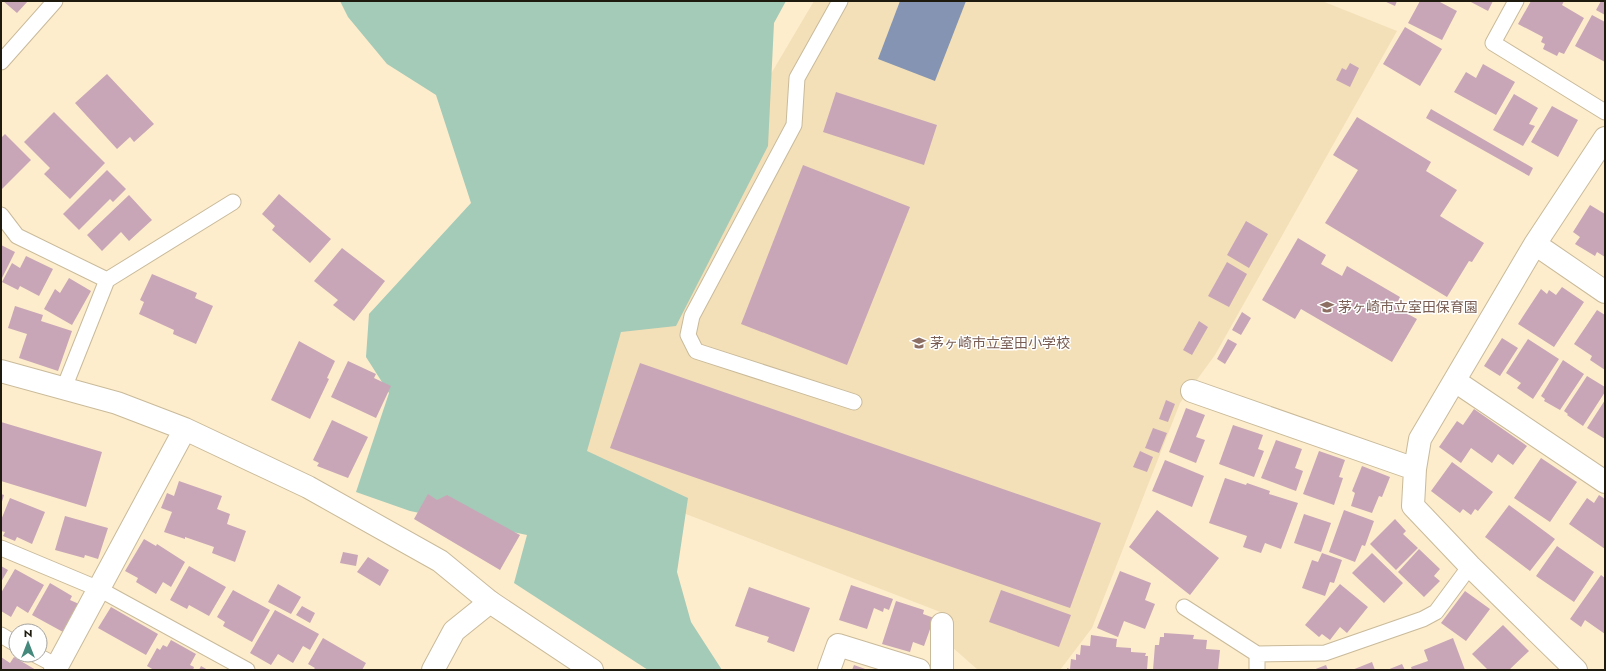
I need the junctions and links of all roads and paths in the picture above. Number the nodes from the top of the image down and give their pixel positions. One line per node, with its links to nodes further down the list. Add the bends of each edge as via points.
1 (56, 1): 4 (lane)
2 (840, 1): 16 (lane, via 797,78 794,125 692,316 688,336 696,351)
3 (1516, 1): 5 (lane, via 1493,43)
4 (1, 62)
5 (1605, 112)
6 (1605, 138): 9 (street)
7 (234, 202): 10 (lane)
8 (1, 215): 10 (lane, via 17,236)
9 (1535, 244): 11 (street); 13 (street)
10 (107, 280): 14 (lane)
11 (1605, 292)
12 (1, 371): 14 (street)
13 (1455, 381): 18 (street, via 1420,439); 19 (street)
14 (64, 388): 17 (street, via 117,403)
15 (1192, 391): 18 (street)
16 (854, 402)
17 (185, 430): 22 (street); 23 (street, via 308,486 440,561)
18 (1415, 469): 21 (street, via 1413,506)
19 (1605, 482)
20 (1, 548): 22 (lane)
21 (1470, 566): 26 (lane, via 1436,612 1423,619 1325,653); 35 (street)
22 (100, 589): 27 (street); 28 (lane)
23 (490, 602): 29 (street, via 454,630); 30 (street)
24 (1184, 607): 26 (lane)
25 (942, 624): 33 (street)
26 (1257, 654): 34 (lane)
27 (56, 668)
28 (247, 670)
29 (432, 670)
30 (592, 670)
31 (829, 670): 32 (street, via 838,645)
32 (919, 670)
33 (942, 670)
34 (1257, 670)
35 (1576, 670)

